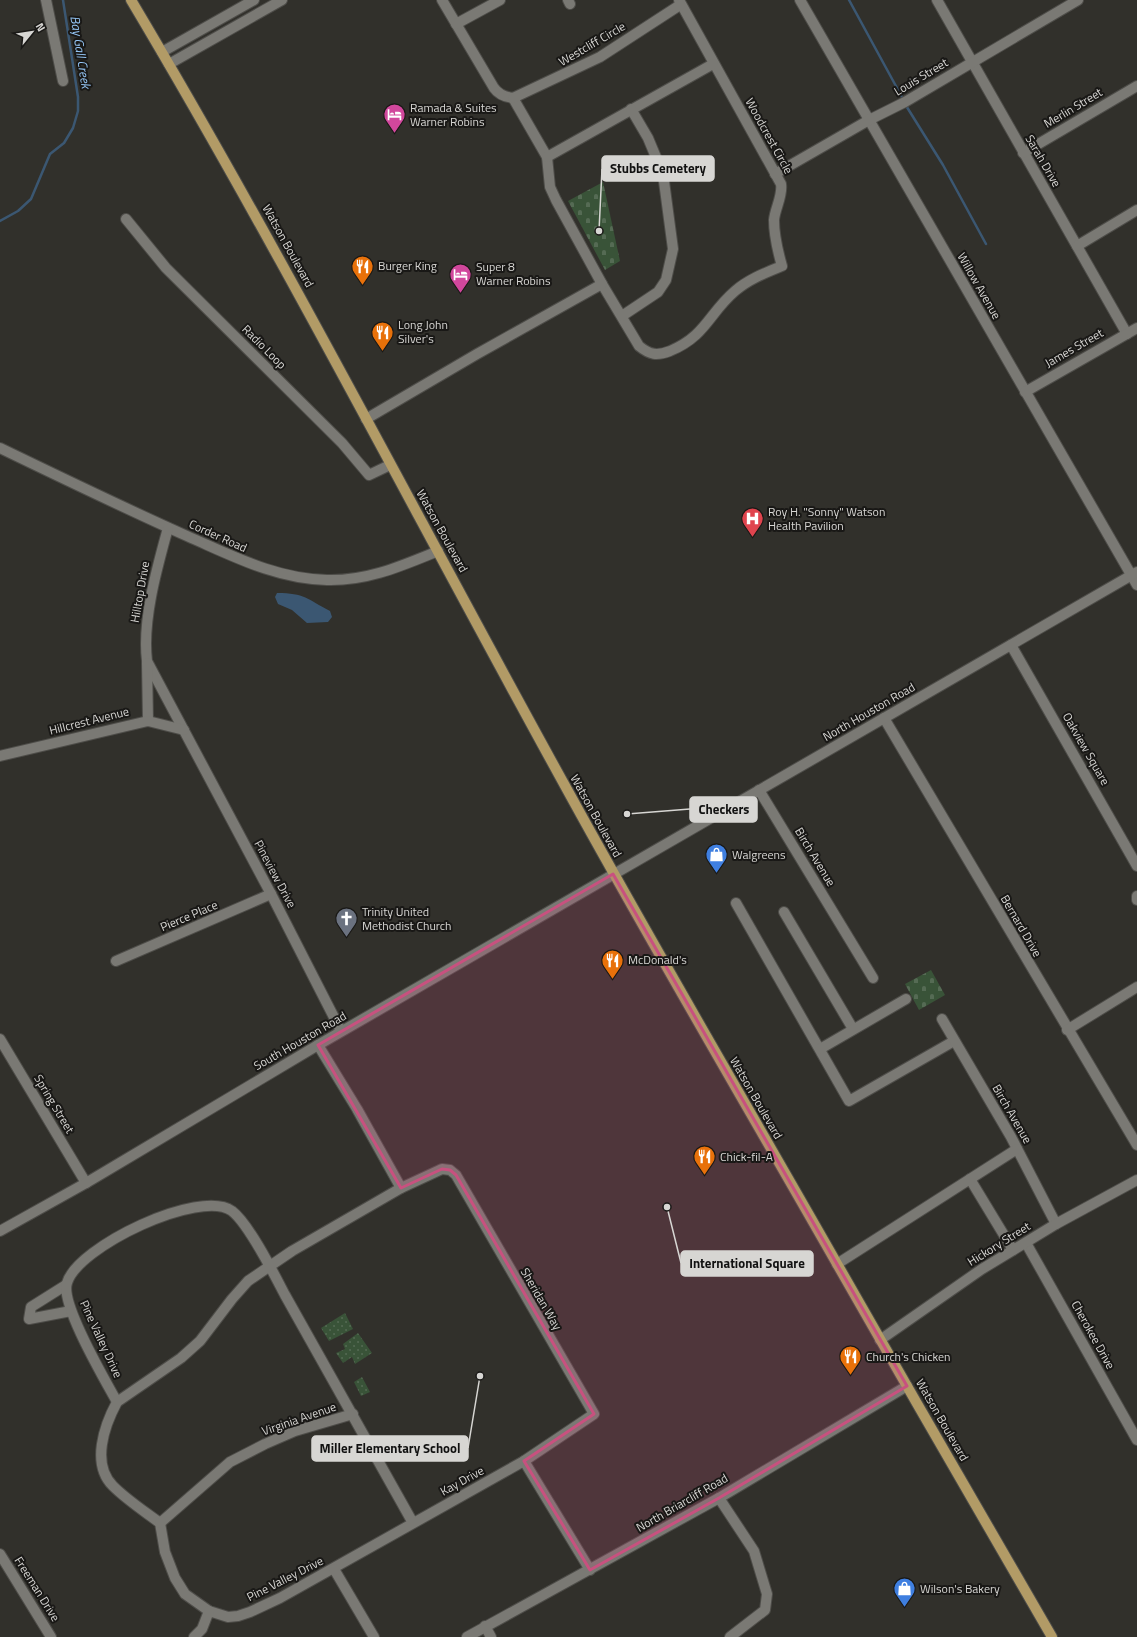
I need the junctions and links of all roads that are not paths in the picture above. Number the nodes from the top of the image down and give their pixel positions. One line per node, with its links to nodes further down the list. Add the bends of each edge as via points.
1 (46, 0): 16 (street)
2 (131, 0): 12 (main road, Watson Boulevard)
3 (254, 0): 12 (street)
4 (282, 0): 14 (street)
5 (442, 0): 11 (street)
6 (500, 0): 11 (street)
7 (800, 0): 20 (street, Willow Avenue)
8 (937, 0): 13 (street, Sarah Drive)
9 (1078, 0): 13 (street, Louis Street)
10 (679, 3): 15 (street, Westcliff Circle); 18 (street, Westcliff Circle, via 600,57)
11 (456, 24): 18 (street, via 498,93)
12 (162, 52): 14 (main road, Watson Boulevard)
13 (972, 61): 20 (street, Louis Street, via 905,102); 21 (street, Sarah Drive)
14 (169, 64): 32 (main road, Watson Boulevard, via 309,311)
15 (713, 64): 19 (street); 23 (street, Woodcrest Circle)
16 (63, 81)
17 (1137, 86): 21 (street, Merlin Street)
18 (513, 98): 22 (street)
19 (631, 108): 22 (street); 28 (street, via 648,138 663,174 673,249 666,280 658,292)
20 (869, 120): 23 (street, Louis Street); 31 (street, Willow Avenue)
21 (1023, 153): 26 (street, Sarah Drive)
22 (547, 157): 27 (street, Woodcrest Circle, via 550,187)
23 (776, 174): 28 (street, Woodcrest Circle, via 782,191 774,220 777,249 782,266 746,282 734,292 696,336 682,346 666,352 656,355 643,350)
24 (1137, 210): 26 (street)
25 (126, 219): 34 (street, Radio Loop, via 166,268 342,443 369,475)
26 (1077, 246): 30 (street, Sarah Drive)
27 (602, 284): 28 (street, Woodcrest Circle); 32 (street)
28 (622, 316)
29 (1137, 328): 30 (street, James Street)
30 (1127, 334): 31 (street, James Street)
31 (1025, 392): 37 (street, Willow Avenue)
32 (366, 419): 34 (main road, Watson Boulevard)
33 (0, 448): 35 (street, Corder Road)
34 (390, 465): 36 (main road, Watson Boulevard)
35 (168, 528): 36 (street, Corder Road, via 264,570 304,578 339,580 374,575); 40 (street, Hilltop Drive, via 149,607 145,644)
36 (438, 551): 47 (main road, Watson Boulevard)
37 (1134, 574): 38 (street, Willow Avenue); 39 (street, North Houston Road)
38 (1137, 585)
39 (1011, 645): 41 (street, North Houston Road); 46 (street, Oakview Square)
40 (147, 661): 42 (street, Hilltop Drive); 43 (street, Hilltop Drive)
41 (884, 718): 45 (street, North Houston Road); 59 (street, Bernard Drive)
42 (148, 721): 43 (street, Hillcrest Avenue); 44 (street, Hillcrest Avenue)
43 (184, 730): 48 (street, Pineview Drive)
44 (0, 756)
45 (759, 790): 47 (street, North Houston Road); 54 (street, Birch Avenue)
46 (1137, 866)
47 (613, 874): 60 (street, South Houston Road); 75 (main road, Watson Boulevard)
48 (271, 894): 53 (street, Pierce Place); 60 (street, Pineview Drive)
49 (1137, 896): 50 (street)
50 (1137, 900)
51 (736, 904): 64 (street)
52 (784, 912): 58 (street)
53 (116, 961)
54 (873, 978)
55 (1137, 988): 59 (street)
56 (906, 999): 58 (street)
57 (942, 1019): 62 (street, Birch Avenue)
58 (853, 1029): 64 (street)
59 (1067, 1030): 65 (street, Bernard Drive)
60 (341, 1031): 63 (street, South Houston Road)
61 (0, 1039): 69 (street, Spring Street)
62 (954, 1041): 64 (street, via 850,1101); 66 (street, Birch Avenue)
63 (318, 1044): 69 (street, South Houston Road); 70 (street)
64 (820, 1049)
65 (1137, 1145)
66 (1017, 1149): 67 (street); 71 (street, Birch Avenue)
67 (970, 1180): 74 (street); 75 (street)
68 (1137, 1180): 71 (street, Hickory Street)
69 (86, 1183): 72 (street, South Houston Road)
70 (401, 1188): 76 (street, Sheridan Way); 84 (street, Sheridan Way, via 442,1169 450,1170 456,1175 594,1414)
71 (1056, 1224): 73 (street, Hickory Street)
72 (0, 1231)
73 (1026, 1243): 74 (street, Hickory Street); 83 (street, Cherokee Drive)
74 (1013, 1250): 79 (street, Hickory Street)
75 (837, 1264): 79 (main road, Watson Boulevard)
76 (269, 1266): 77 (street, via 240,1219 231,1210 207,1204 177,1211 108,1241 73,1269); 81 (street, Sheridan Way, via 248,1281 200,1341 181,1358); 82 (street)
77 (66, 1284): 78 (street, Pine Valley Drive); 78 (street, via 31,1306 29,1319)
78 (71, 1311): 81 (street, Pine Valley Drive)
79 (880, 1340): 80 (main road, Watson Boulevard)
80 (907, 1386): 85 (street, North Briarcliff Road); 99 (main road, Watson Boulevard)
81 (117, 1402): 86 (street, via 107,1420 101,1446 103,1469 112,1485)
82 (353, 1414): 86 (street, Virginia Avenue, via 295,1431 230,1462); 87 (street)
83 (1137, 1440)
84 (524, 1461): 87 (street, Kay Drive); 90 (street)
85 (719, 1498): 90 (street, North Briarcliff Road); 93 (street, via 754,1551 767,1594 765,1610)
86 (160, 1523): 91 (street, Pine Valley Drive, via 165,1552 175,1578 185,1594)
87 (413, 1523): 89 (street, Pine Valley Drive)
88 (0, 1554): 94 (street, Freeman Drive)
89 (334, 1569): 91 (street, Pine Valley Drive, via 250,1612 228,1617); 96 (street)
90 (590, 1570): 92 (street, North Briarcliff Road)
91 (209, 1612): 95 (street, via 202,1629)
92 (485, 1626): 97 (street, North Briarcliff Road); 98 (street)
93 (735, 1636)
94 (51, 1637)
95 (194, 1637)
96 (374, 1637)
97 (467, 1637)
98 (491, 1637)
99 (1052, 1637)

